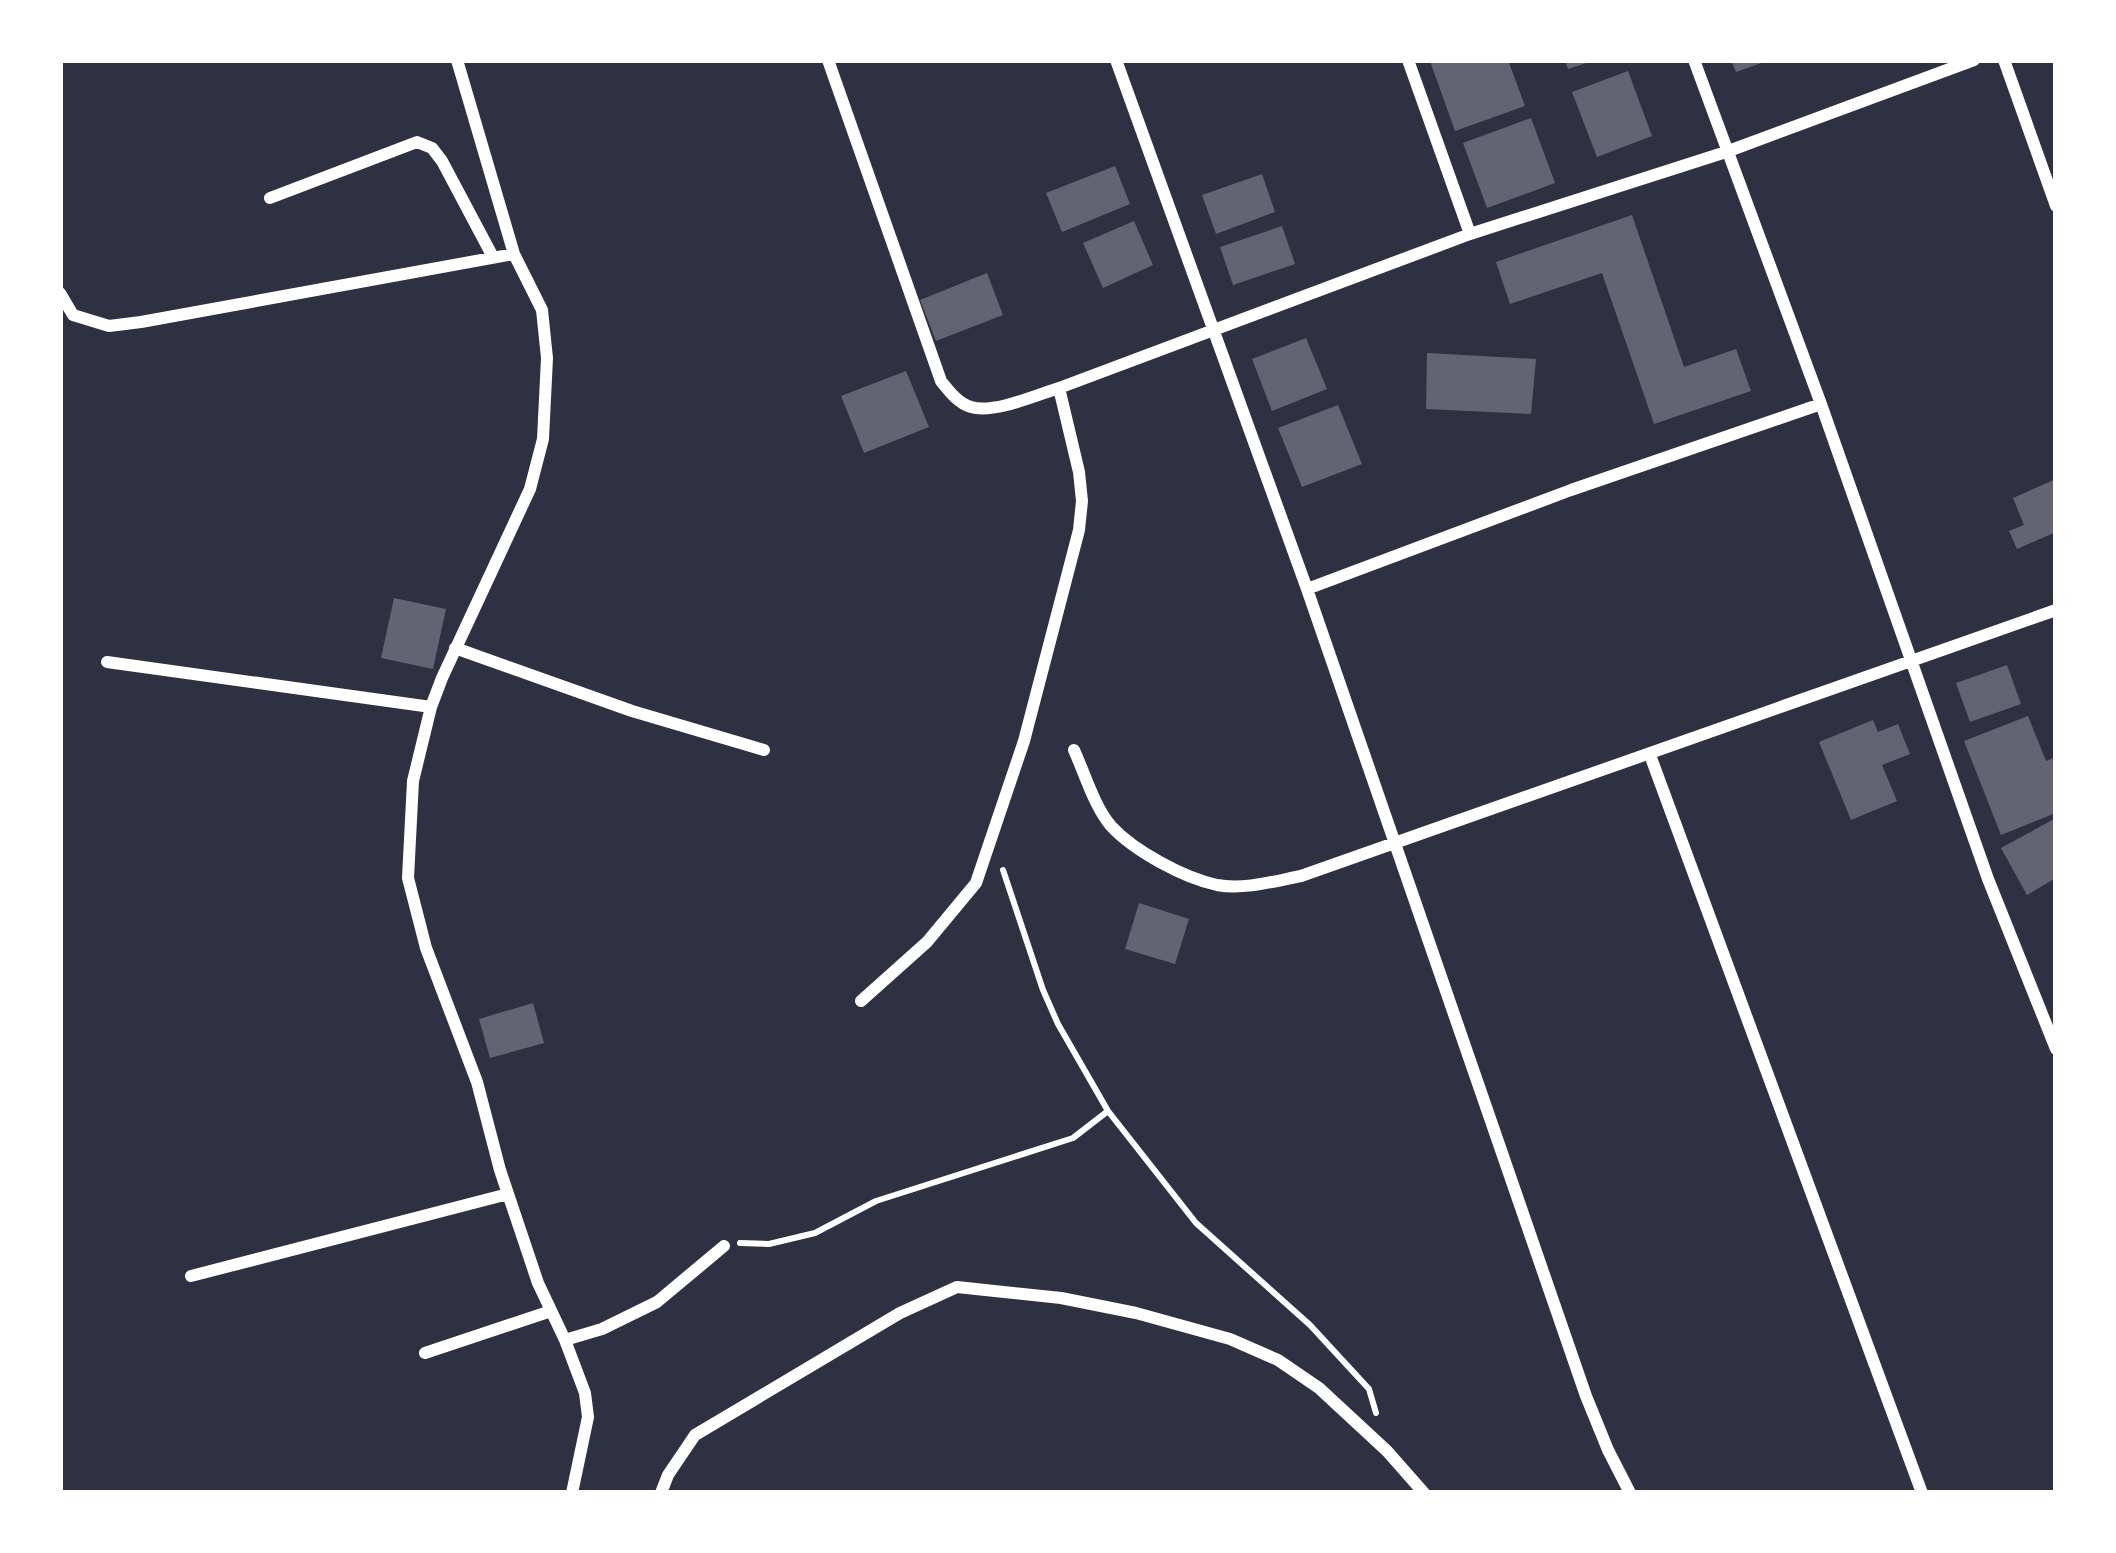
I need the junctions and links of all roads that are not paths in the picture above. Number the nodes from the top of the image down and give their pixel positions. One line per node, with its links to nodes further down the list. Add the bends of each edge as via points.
1 (457, 60): 12 (street)
2 (828, 60): 16 (street, via 941,381 973,409)
3 (1116, 60): 15 (street)
4 (1408, 60): 11 (street)
5 (1694, 60): 8 (street)
6 (1974, 60): 8 (street)
7 (2004, 60): 10 (street)
8 (1726, 152): 11 (street); 17 (street)
9 (270, 198): 13 (street, via 417,142 442,161)
10 (2056, 206)
11 (1470, 233): 15 (street)
12 (514, 254): 13 (street); 20 (street, via 542,310 543,439 530,489)
13 (493, 257): 14 (street, via 109,326 73,315)
14 (60, 293)
15 (1214, 332): 16 (street); 18 (street)
16 (1059, 388): 28 (street, via 1079,472 1078,530 993,838 976,883 927,942)
17 (1821, 404): 18 (street); 21 (street)
18 (1307, 589): 27 (street)
19 (2056, 610): 21 (street)
20 (455, 648): 23 (street); 24 (street)
21 (1910, 660): 26 (street); 29 (street)
22 (107, 662): 23 (street)
23 (431, 707): 30 (street, via 413,782 407,878)
24 (764, 750)
25 (1074, 750): 27 (street, via 1110,825 1164,864 1218,885 1301,876)
26 (1650, 755): 27 (street); 40 (street)
27 (1395, 844): 39 (street, via 1586,1396)
28 (861, 1001)
29 (2056, 1049)
30 (508, 1194): 32 (street); 33 (street)
31 (724, 1246): 34 (street, via 657,1302)
32 (191, 1276)
33 (551, 1311): 34 (street); 35 (street)
34 (565, 1340): 36 (street, via 588,1417)
35 (425, 1353)
36 (572, 1493)
37 (661, 1493): 38 (street, via 695,1435 957,1287 1136,1313 1278,1360 1319,1388)
38 (1424, 1493)
39 (1630, 1493)
40 (1922, 1493)

